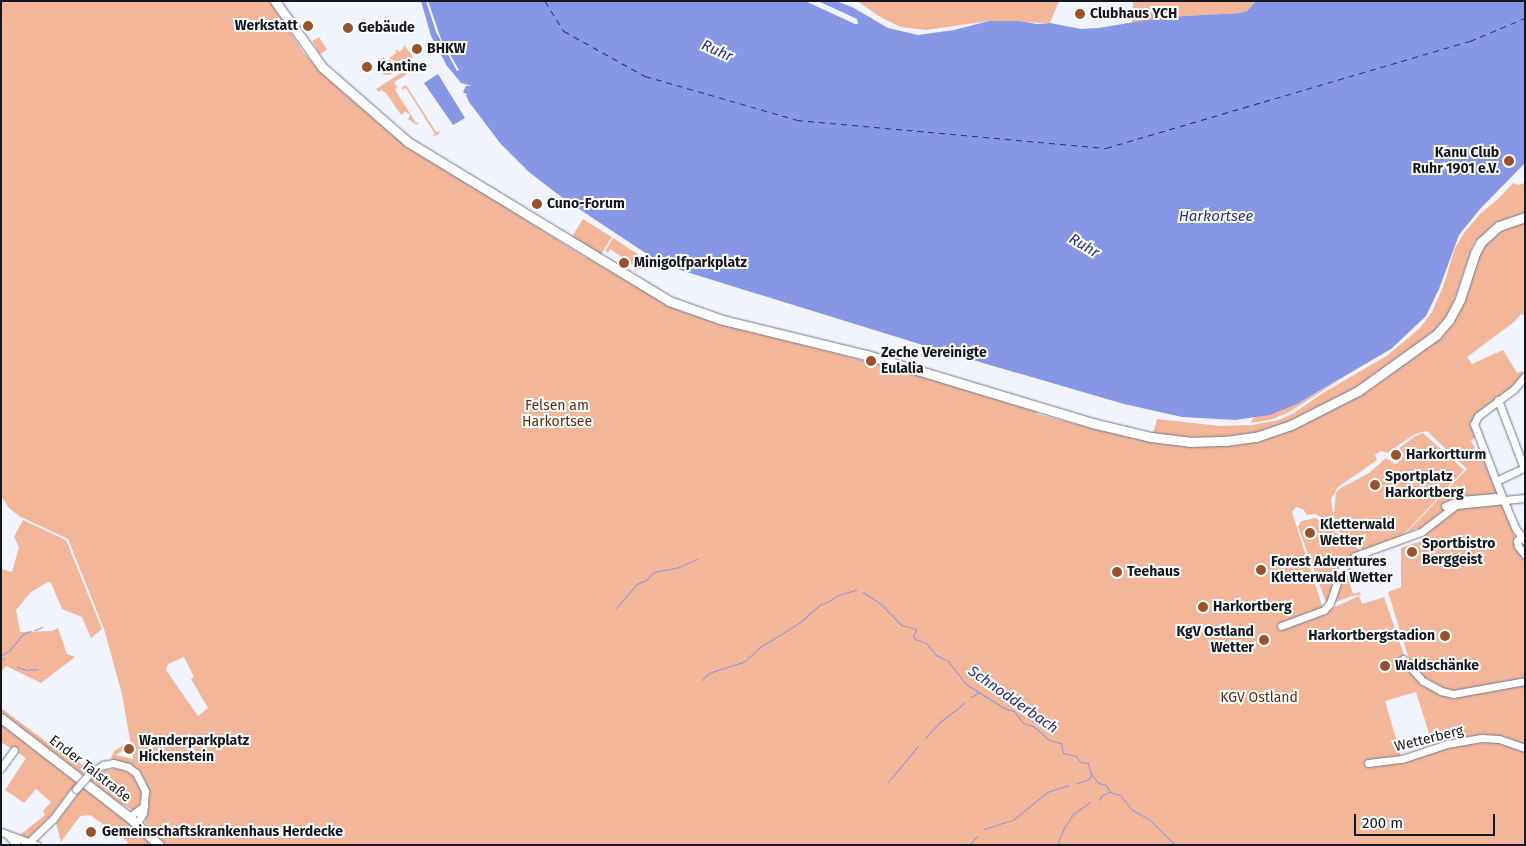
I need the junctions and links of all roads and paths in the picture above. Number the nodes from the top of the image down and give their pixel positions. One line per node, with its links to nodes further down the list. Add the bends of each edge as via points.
1 (276, 1): 2 (main road, via 310,52 332,76 421,151 658,295 690,310 723,320 867,355 1098,425 1172,440 1226,441 1256,437 1291,425 1358,391 1436,335 1460,299 1481,242 1499,226)
2 (1525, 217)
3 (1525, 376): 4 (street)
4 (1498, 400): 5 (street, via 1478,416 1474,424); 5 (street, via 1524,468)
5 (1496, 481): 7 (street)
6 (1525, 498): 7 (street)
7 (1503, 499): 8 (street); 10 (street, via 1453,507 1416,534 1349,560 1324,610)
8 (1523, 539): 9 (street, via 1517,541)
9 (1525, 556)
10 (1282, 626)
11 (1403, 659): 12 (street, via 1423,681 1453,694)
12 (1525, 681)
13 (1, 718): 18 (main road, Ender Talstraße)
14 (1525, 748): 16 (street, Wetterberg, via 1499,739 1482,738 1447,744 1402,759)
15 (14, 750): 17 (street)
16 (1368, 763)
17 (1, 768)
18 (133, 820): 20 (street, bridge, via 143,813 145,791 142,782 128,767 113,763 103,765 91,772 53,819); 23 (main road, Ender Talstraße)
19 (4, 833): 20 (street); 21 (street)
20 (27, 843): 22 (street)
21 (17, 845)
22 (37, 845)
23 (159, 845)

